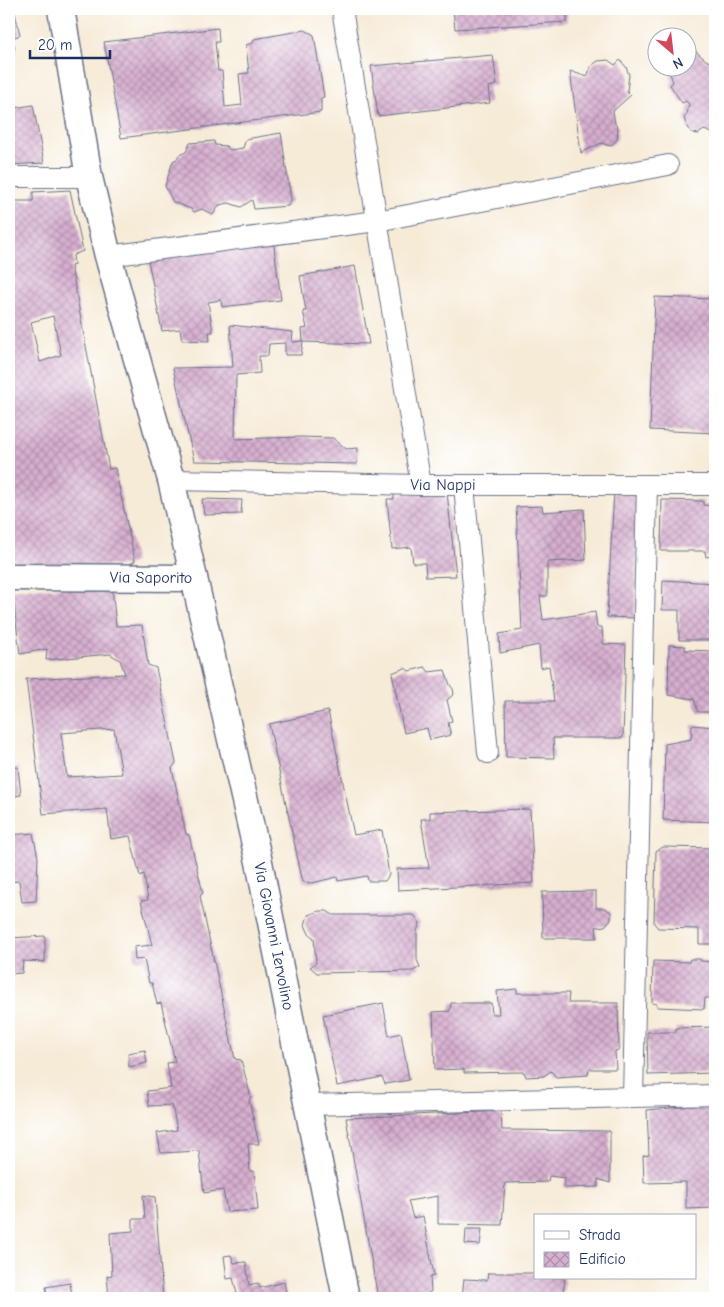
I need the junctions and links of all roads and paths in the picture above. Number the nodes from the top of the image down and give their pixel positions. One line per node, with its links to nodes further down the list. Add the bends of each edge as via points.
1 (61, 9): 5 (street, Via Saporito)
2 (342, 9): 6 (street)
3 (668, 165): 6 (street)
4 (9, 177): 5 (street)
5 (89, 178): 7 (street, Via Saporito)
6 (377, 221): 7 (street); 9 (street)
7 (108, 256): 8 (street, Via Saporito)
8 (171, 480): 9 (street, Via Nappi); 14 (street, Via Saporito)
9 (421, 485): 10 (street, Via Nappi)
10 (464, 485): 11 (street, Via Nappi); 15 (street)
11 (647, 485): 12 (street, Via Nappi); 17 (street)
12 (715, 486)
13 (9, 577): 14 (street, Via Saporito)
14 (194, 578): 18 (street, Via Giovanni Iervolino, via 259,862)
15 (488, 753)
16 (715, 1095): 17 (street)
17 (633, 1097): 18 (street)
18 (308, 1105): 19 (street, Via Giovanni Iervolino)
19 (346, 1298)

